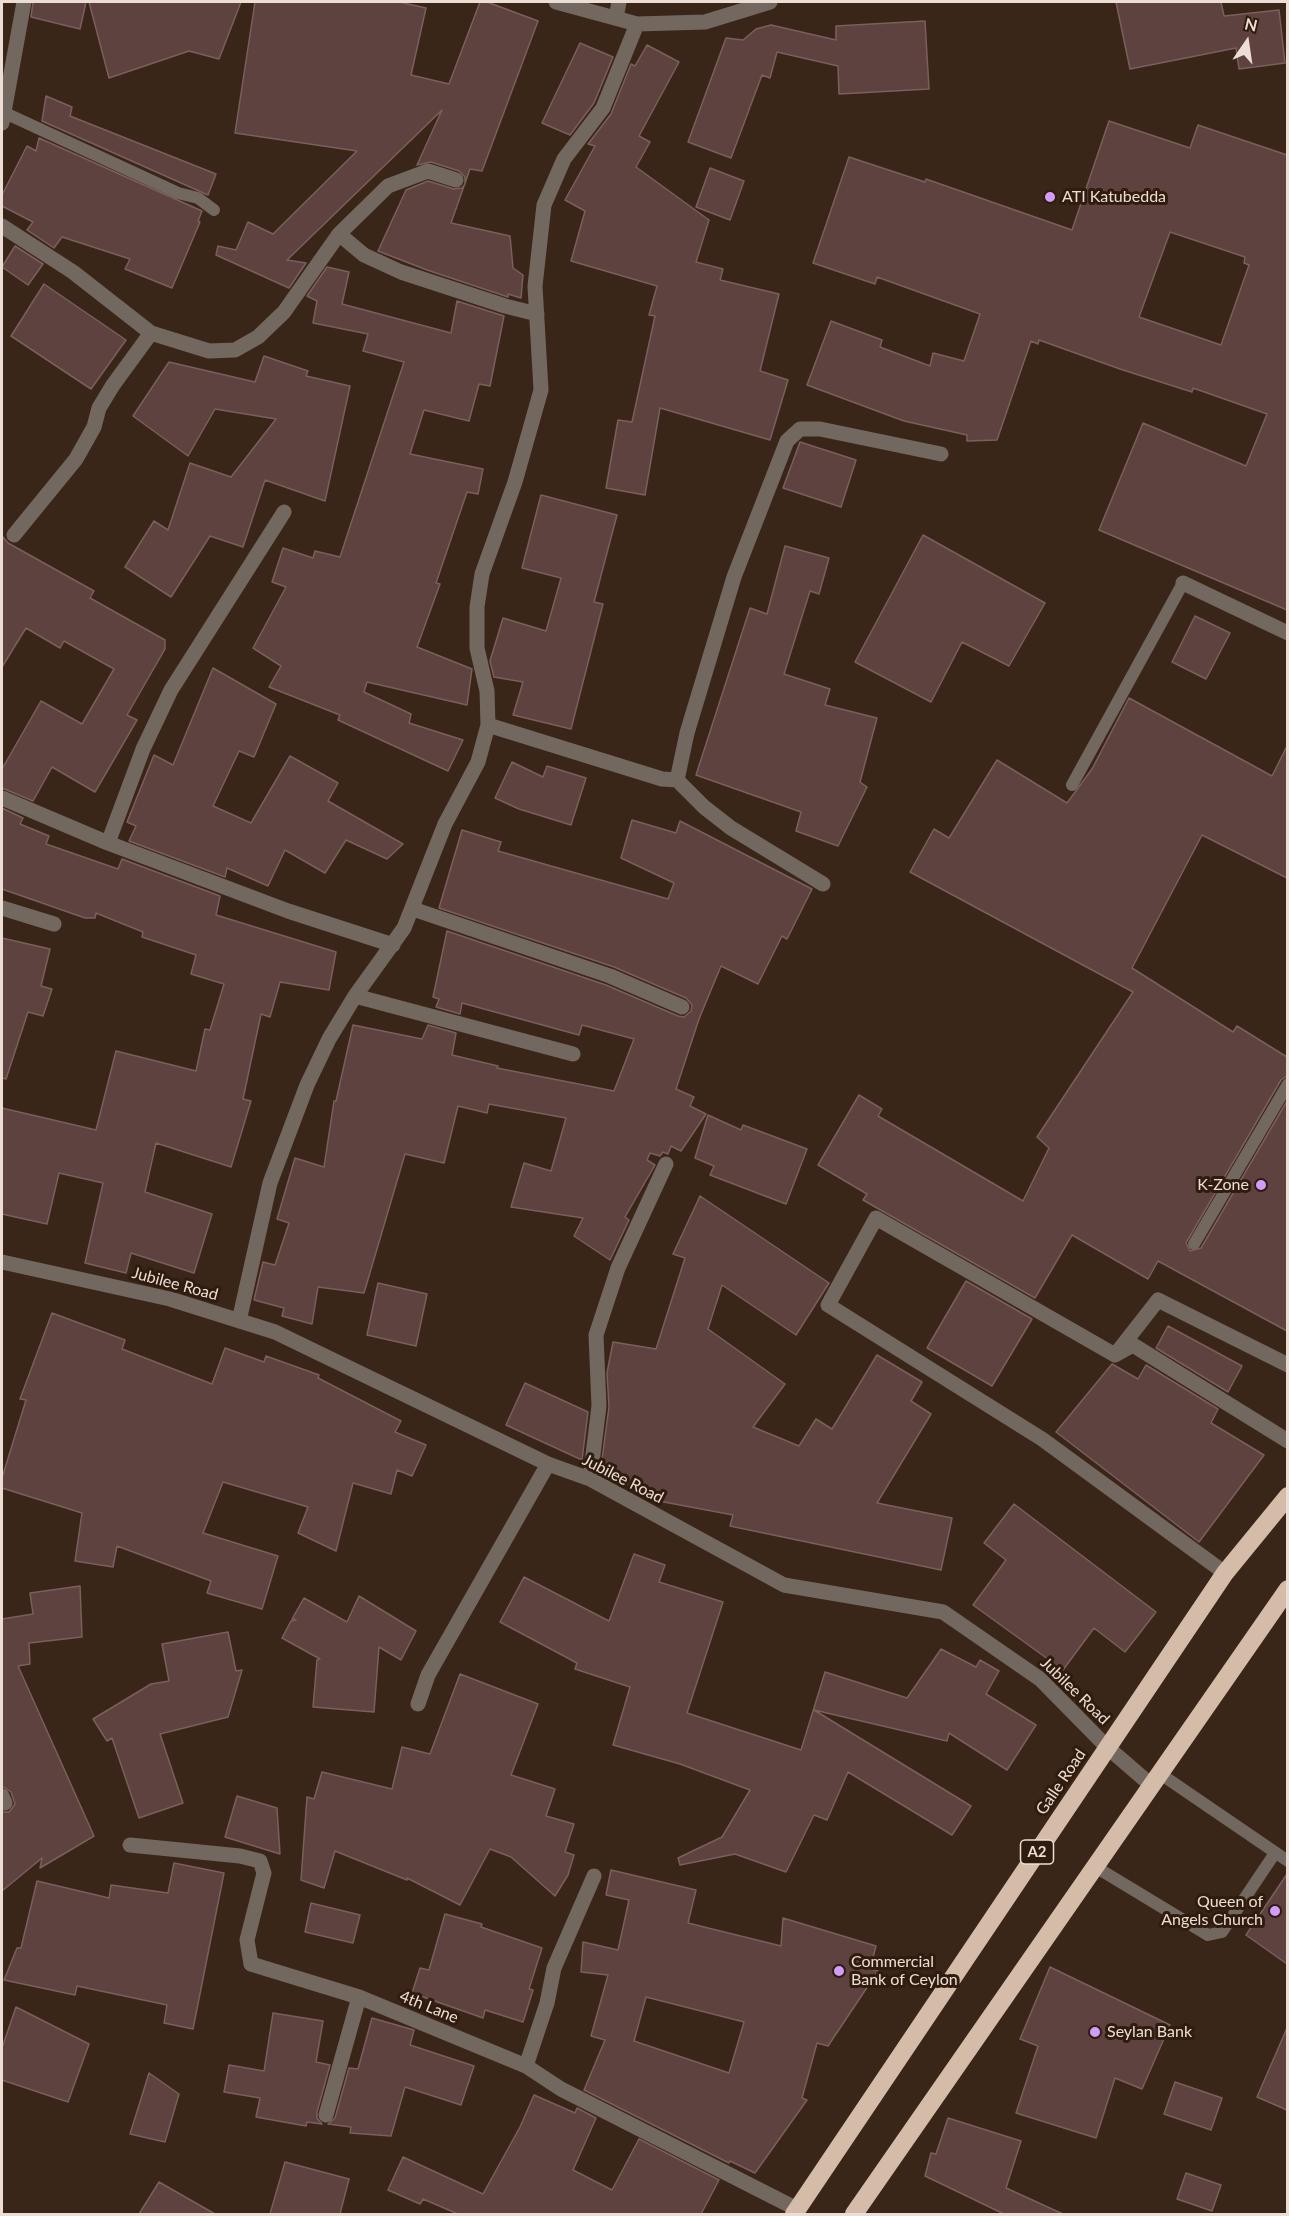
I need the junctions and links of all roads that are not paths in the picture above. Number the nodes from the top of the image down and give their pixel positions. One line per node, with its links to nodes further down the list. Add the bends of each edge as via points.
1 (24, 2): 7 (street)
2 (556, 2): 5 (street)
3 (619, 2): 5 (street)
4 (770, 2): 6 (street, via 705,22)
5 (616, 18): 6 (street)
6 (637, 24): 12 (street, via 603,108 564,159 544,205 535,286)
7 (3, 118): 9 (lane, via 198,198)
8 (456, 180): 11 (street, via 428,171 388,186)
9 (214, 210)
10 (2, 226): 13 (street, via 73,272)
11 (339, 234): 12 (street, via 364,255 401,272); 13 (street, via 284,312 247,344 235,350 209,351)
12 (537, 314): 19 (street, via 541,390 515,482 482,574 477,607 477,648 487,691)
13 (151, 333): 16 (street, via 99,408 94,428 76,459)
14 (941, 454): 20 (street, via 820,429 800,429 787,441 734,577 687,733)
15 (284, 512): 23 (street, via 171,690 143,749)
16 (14, 535)
17 (1183, 583): 18 (street); 21 (lane)
18 (1287, 633)
19 (488, 725): 20 (street, via 662,780); 26 (street, via 478,762 445,824)
20 (677, 780): 24 (street, via 731,828)
21 (1072, 784)
22 (2, 798): 23 (street)
23 (108, 843): 28 (street, via 288,911)
24 (823, 884)
25 (2, 909): 27 (street)
26 (413, 909): 28 (street); 30 (street, via 610,976)
27 (54, 924)
28 (393, 945): 29 (street)
29 (355, 996): 31 (street); 36 (street, via 307,1085 270,1183)
30 (682, 1007)
31 (573, 1054)
32 (1287, 1084): 34 (lane)
33 (666, 1164): 41 (street, via 618,1268 596,1335 599,1406)
34 (1194, 1244)
35 (3, 1266): 36 (street, Jubilee Road, via 59,1273 170,1299)
36 (239, 1321): 40 (street, Jubilee Road, via 275,1332)
37 (1115, 1355): 38 (street, via 1158,1300); 39 (street, via 1133,1345); 43 (street, via 876,1218 828,1305 1042,1439)
38 (1287, 1365)
39 (1287, 1441)
40 (548, 1464): 41 (street, Jubilee Road); 45 (street, via 428,1675)
41 (590, 1479): 46 (street, Jubilee Road, via 784,1585 943,1612 1040,1679)
42 (1287, 1496): 43 (highway, Galle Road / A2)
43 (1225, 1573): 46 (highway, Galle Road / A2)
44 (1287, 1589): 47 (highway)
45 (418, 1704)
46 (1107, 1748): 47 (street, Jubilee Road); 56 (highway, Galle Road / A2)
47 (1155, 1779): 49 (lane); 51 (highway)
48 (130, 1845): 53 (street, 4th Lane, via 260,1861 264,1873 247,1940 252,1964)
49 (1275, 1853): 50 (lane); 51 (lane, via 1222,1932 1208,1935)
50 (1287, 1862)
51 (1094, 1866): 57 (highway)
52 (594, 1876): 54 (street, via 555,1968 548,2003)
53 (359, 1997): 54 (street, 4th Lane); 55 (street)
54 (526, 2066): 56 (street, 4th Lane, via 561,2089)
55 (326, 2115)
56 (795, 2212)
57 (854, 2214)

